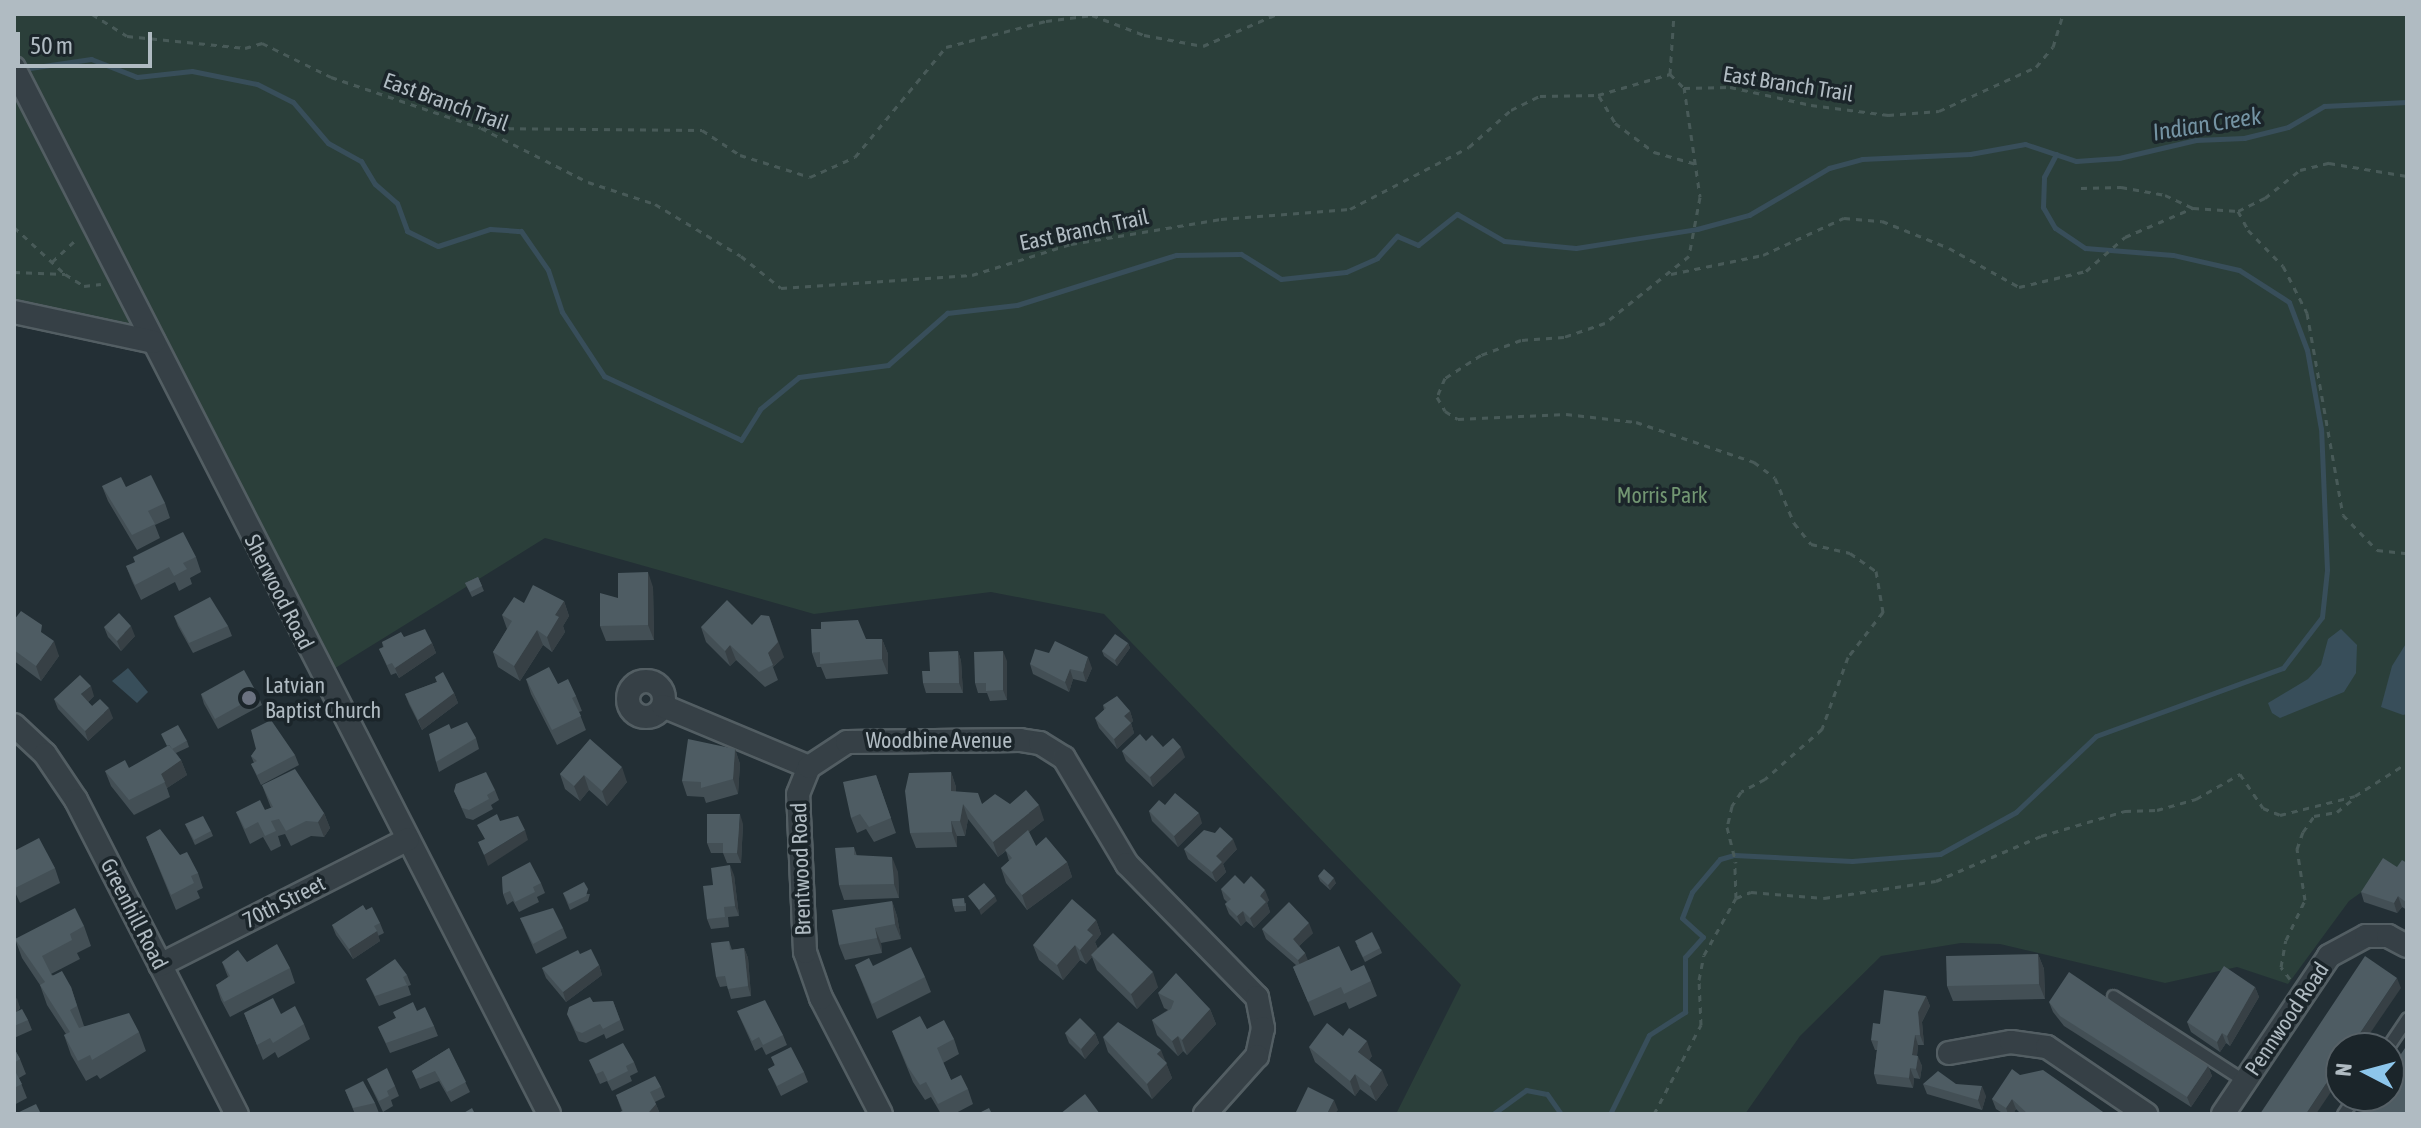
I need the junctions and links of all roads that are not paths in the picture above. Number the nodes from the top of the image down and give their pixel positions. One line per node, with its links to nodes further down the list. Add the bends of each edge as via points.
1 (19, 77): 3 (street, Sherwood Road)
2 (14, 312): 3 (street)
3 (154, 342): 7 (street, Sherwood Road)
4 (663, 706): 6 (street)
5 (14, 725): 9 (street, Greenhill Road, via 45,754 76,800)
6 (809, 767): 15 (street, Brentwood Road, via 798,794 805,952 821,998); 16 (street, Woodbine Avenue, via 847,742 1040,743 1064,758 1127,864 1257,997 1263,1028 1257,1056)
7 (408, 839): 9 (street, 70th Street); 14 (street, Sherwood Road)
8 (2407, 946): 12 (street, Pennwood Road, via 2388,936 2346,943 2329,956)
9 (160, 965): 13 (street, Greenhill Road)
10 (2113, 996): 12 (lane)
11 (1949, 1053): 17 (street, via 2011,1042 2047,1047)
12 (2245, 1081): 18 (street, Pennwood Road)
13 (237, 1114)
14 (549, 1114)
15 (881, 1114)
16 (1205, 1114)
17 (2146, 1114)
18 (2223, 1114)

